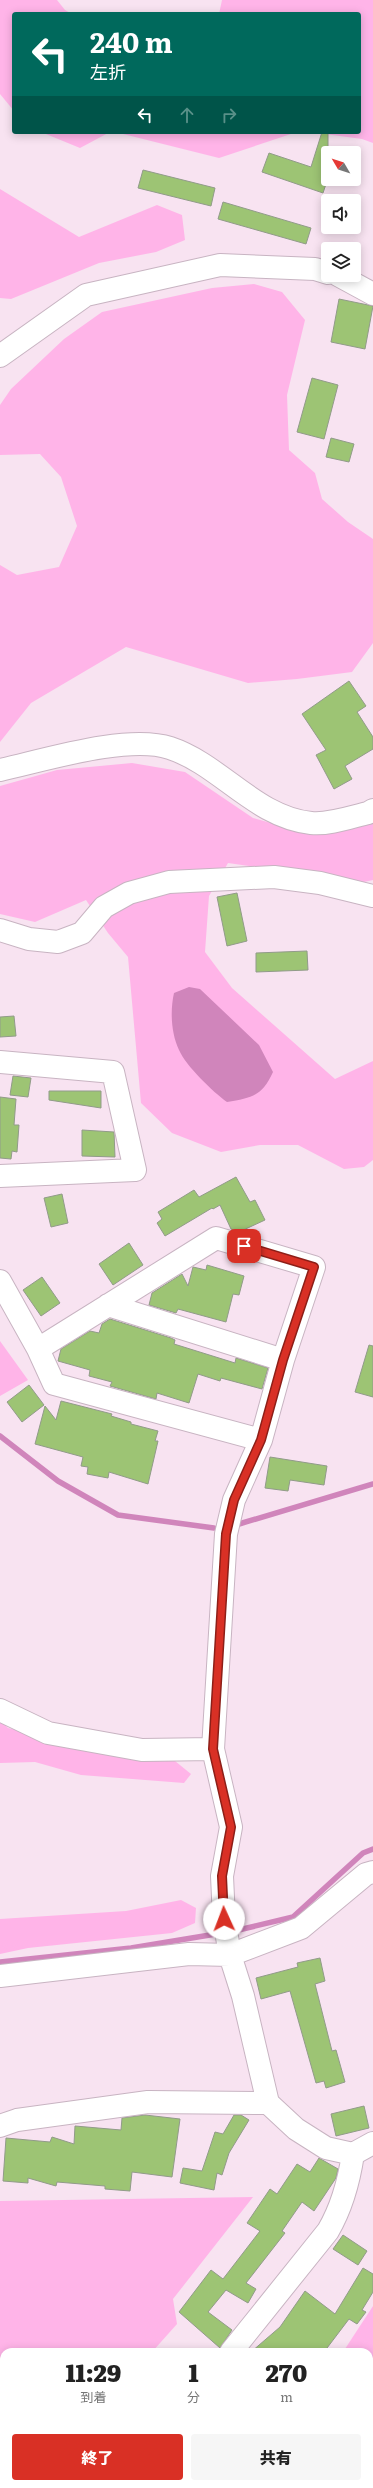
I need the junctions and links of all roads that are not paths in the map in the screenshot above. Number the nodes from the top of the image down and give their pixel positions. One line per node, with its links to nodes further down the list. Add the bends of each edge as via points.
1 (321, 270): 4 (street, via 220,265 86,294)
2 (351, 282): 3 (street)
3 (373, 294)
4 (0, 356)
5 (0, 770): 6 (street, via 119,745 144,744 169,748 189,756 266,809 284,816 312,823)
6 (373, 810)
7 (373, 896): 8 (street, via 320,883 274,877 169,882 129,893 104,907 82,934 58,942 29,939)
8 (0, 930)
9 (0, 1062): 10 (street, via 113,1072 135,1170)
10 (0, 1176)
11 (0, 1281): 13 (street)
12 (108, 1305): 13 (street); 14 (street); 14 (street, via 216,1238 314,1267)
13 (38, 1349): 15 (street, via 54,1384)
14 (283, 1360): 15 (street)
15 (261, 1440): 17 (street, via 234,1500 226,1534)
16 (0, 1710): 17 (street, via 48,1733 142,1750)
17 (213, 1749): 19 (street, via 231,1827 222,1876)
18 (373, 1872): 19 (street, via 366,1874 301,1928)
19 (227, 1938): 20 (street, via 189,1954); 21 (street)
20 (0, 1976)
21 (268, 2103): 22 (street, via 148,2102 17,2120); 24 (street, via 296,2129 326,2148)
22 (0, 2126)
23 (373, 2143): 24 (street)
24 (353, 2154): 25 (street, via 350,2178 338,2214 328,2231)
25 (234, 2348)

